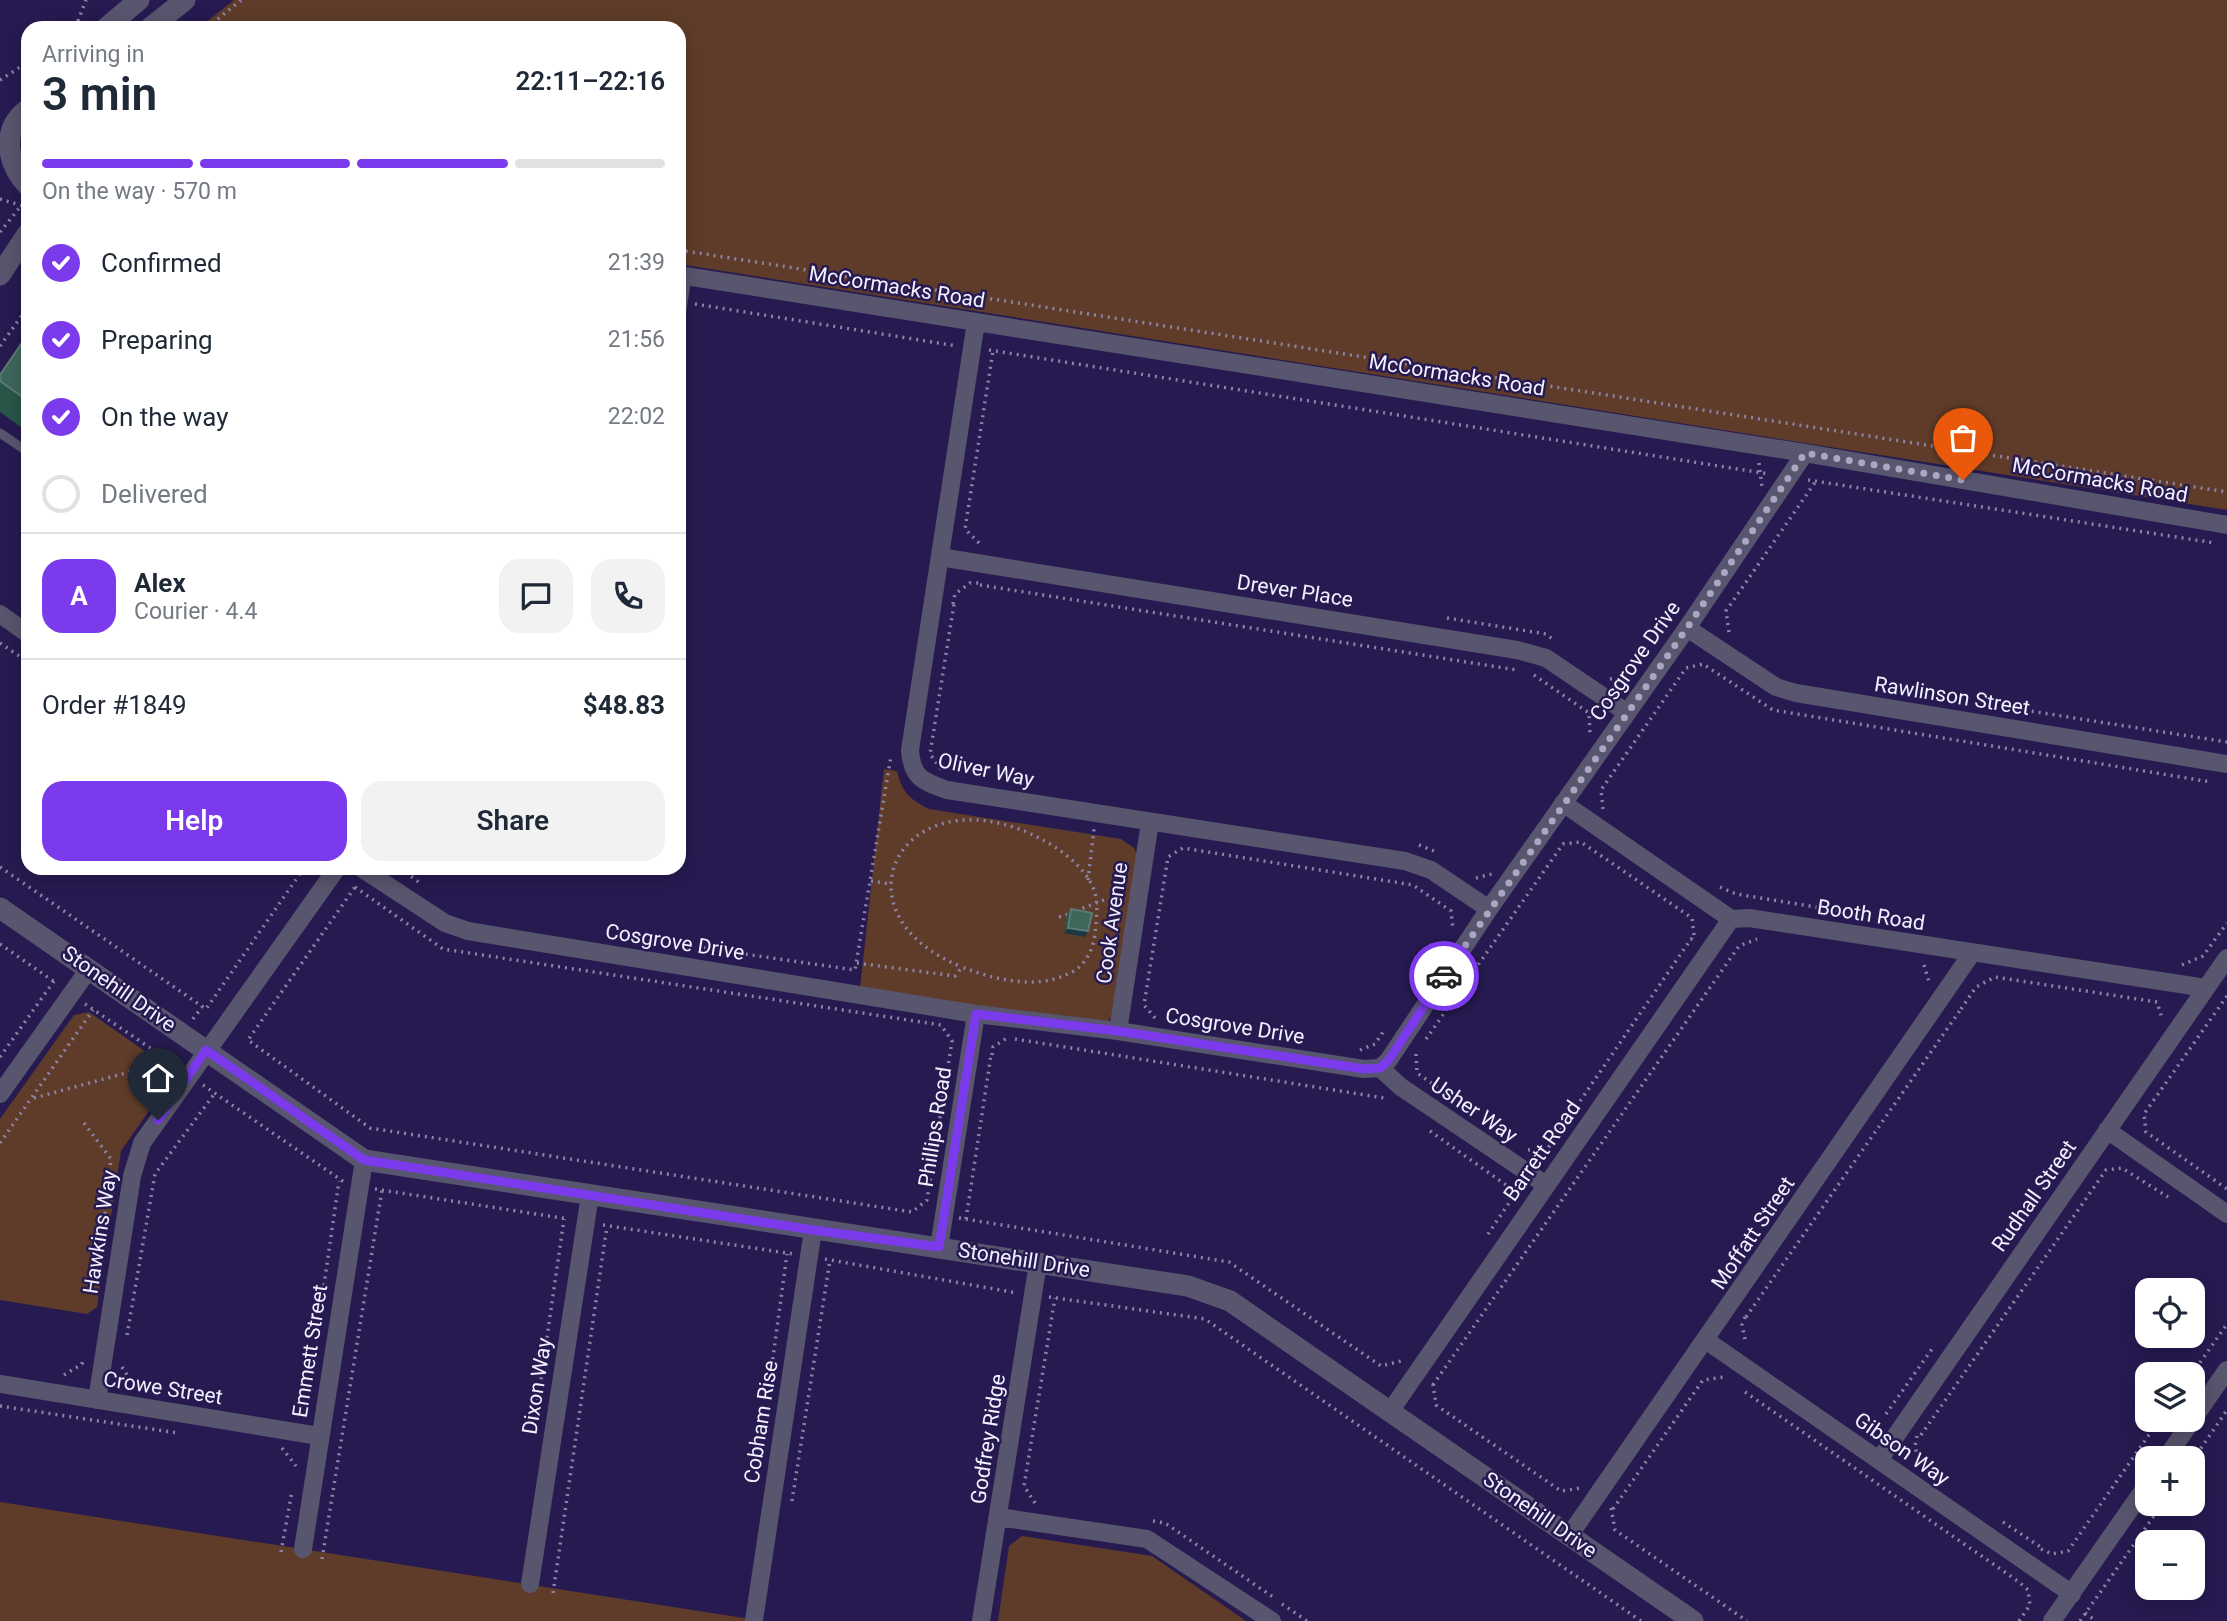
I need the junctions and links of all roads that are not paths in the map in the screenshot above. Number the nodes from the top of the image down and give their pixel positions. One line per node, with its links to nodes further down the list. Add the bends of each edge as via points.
1 (139, 0): 3 (street)
2 (185, 0): 4 (street)
3 (115, 21)
4 (159, 21)
5 (21, 113): 7 (street)
6 (21, 116): 9 (street, via 9,142 10,159)
7 (0, 121)
8 (0, 159): 10 (street)
9 (21, 178)
10 (21, 179)
11 (21, 244): 12 (street)
12 (0, 275)
13 (686, 276): 14 (street, McCormacks Road)
14 (976, 322): 17 (street, McCormacks Road); 19 (street, Oliver Way)
15 (0, 433): 16 (lane)
16 (21, 447)
17 (1805, 453): 18 (street, McCormacks Road); 21 (street, Cosgrove Drive)
18 (2227, 525)
19 (940, 557): 23 (street, Drever Place, via 1517,650 1546,658); 26 (street, Oliver Way, via 910,750 912,768 925,782 947,790)
20 (0, 614): 22 (street)
21 (1687, 628): 23 (street, Cosgrove Drive); 24 (street, Rawlinson Street, via 1776,687 1796,693)
22 (21, 629)
23 (1626, 712): 25 (street, Cosgrove Drive)
24 (2227, 764)
25 (1563, 803): 30 (street, Cosgrove Drive); 31 (street)
26 (1150, 822): 30 (street, Oliver Way, via 1405,860 1431,870); 37 (street, Cook Avenue)
27 (332, 875): 38 (street, Hawkins Way)
28 (371, 875): 36 (street, Cosgrove Drive, via 445,923 468,931)
29 (0, 908): 34 (street, Stonehill Drive)
30 (1489, 909): 39 (street, Cosgrove Drive)
31 (1731, 919): 32 (street, Booth Road, via 1749,918); 43 (street, Barrett Road)
32 (1972, 953): 35 (street, Booth Road); 49 (street, Moffatt Street)
33 (2227, 958): 35 (street, Rudhall Street)
34 (89, 969): 38 (street, Stonehill Drive); 40 (street)
35 (2206, 988): 41 (street, Rudhall Street)
36 (976, 1014): 37 (street, Cosgrove Drive); 47 (street, Phillips Road)
37 (1118, 1031): 39 (street, Cosgrove Drive)
38 (206, 1050): 42 (street, Stonehill Drive); 52 (street, Hawkins Way, via 136,1158)
39 (1380, 1068): 43 (street, Usher Way)
40 (0, 1094)
41 (2107, 1130): 45 (street); 56 (street, Rudhall Street)
42 (364, 1160): 44 (street, Stonehill Drive); 55 (street, Emmett Street)
43 (1546, 1185): 54 (street, Barrett Road)
44 (590, 1195): 46 (street, Stonehill Drive); 61 (street, Dixon Way)
45 (2227, 1214)
46 (813, 1230): 47 (street, Stonehill Drive); 63 (street, Cobham Rise)
47 (939, 1247): 48 (street, Stonehill Drive)
48 (1038, 1263): 54 (street, Stonehill Drive, via 1188,1286 1230,1301); 58 (street, Godfrey Ridge)
49 (1706, 1341): 56 (street, Gibson Way); 59 (street, Moffatt Street)
50 (2227, 1370): 53 (street)
51 (0, 1384): 52 (street, Crowe Street)
52 (97, 1400): 55 (street, Crowe Street)
53 (2205, 1402)
54 (1391, 1410): 59 (street, Stonehill Drive)
55 (318, 1436): 60 (street, Emmett Street)
56 (1879, 1460): 62 (street, Gibson Way)
57 (2135, 1502): 62 (street)
58 (999, 1517): 64 (street, Godfrey Ridge); 65 (street, via 1147,1539)
59 (1569, 1536): 66 (street, Stonehill Drive)
60 (303, 1549)
61 (530, 1584)
62 (2072, 1594): 67 (street)
63 (754, 1620)
64 (981, 1621)
65 (1272, 1621)
66 (1693, 1621)
67 (2052, 1621)

